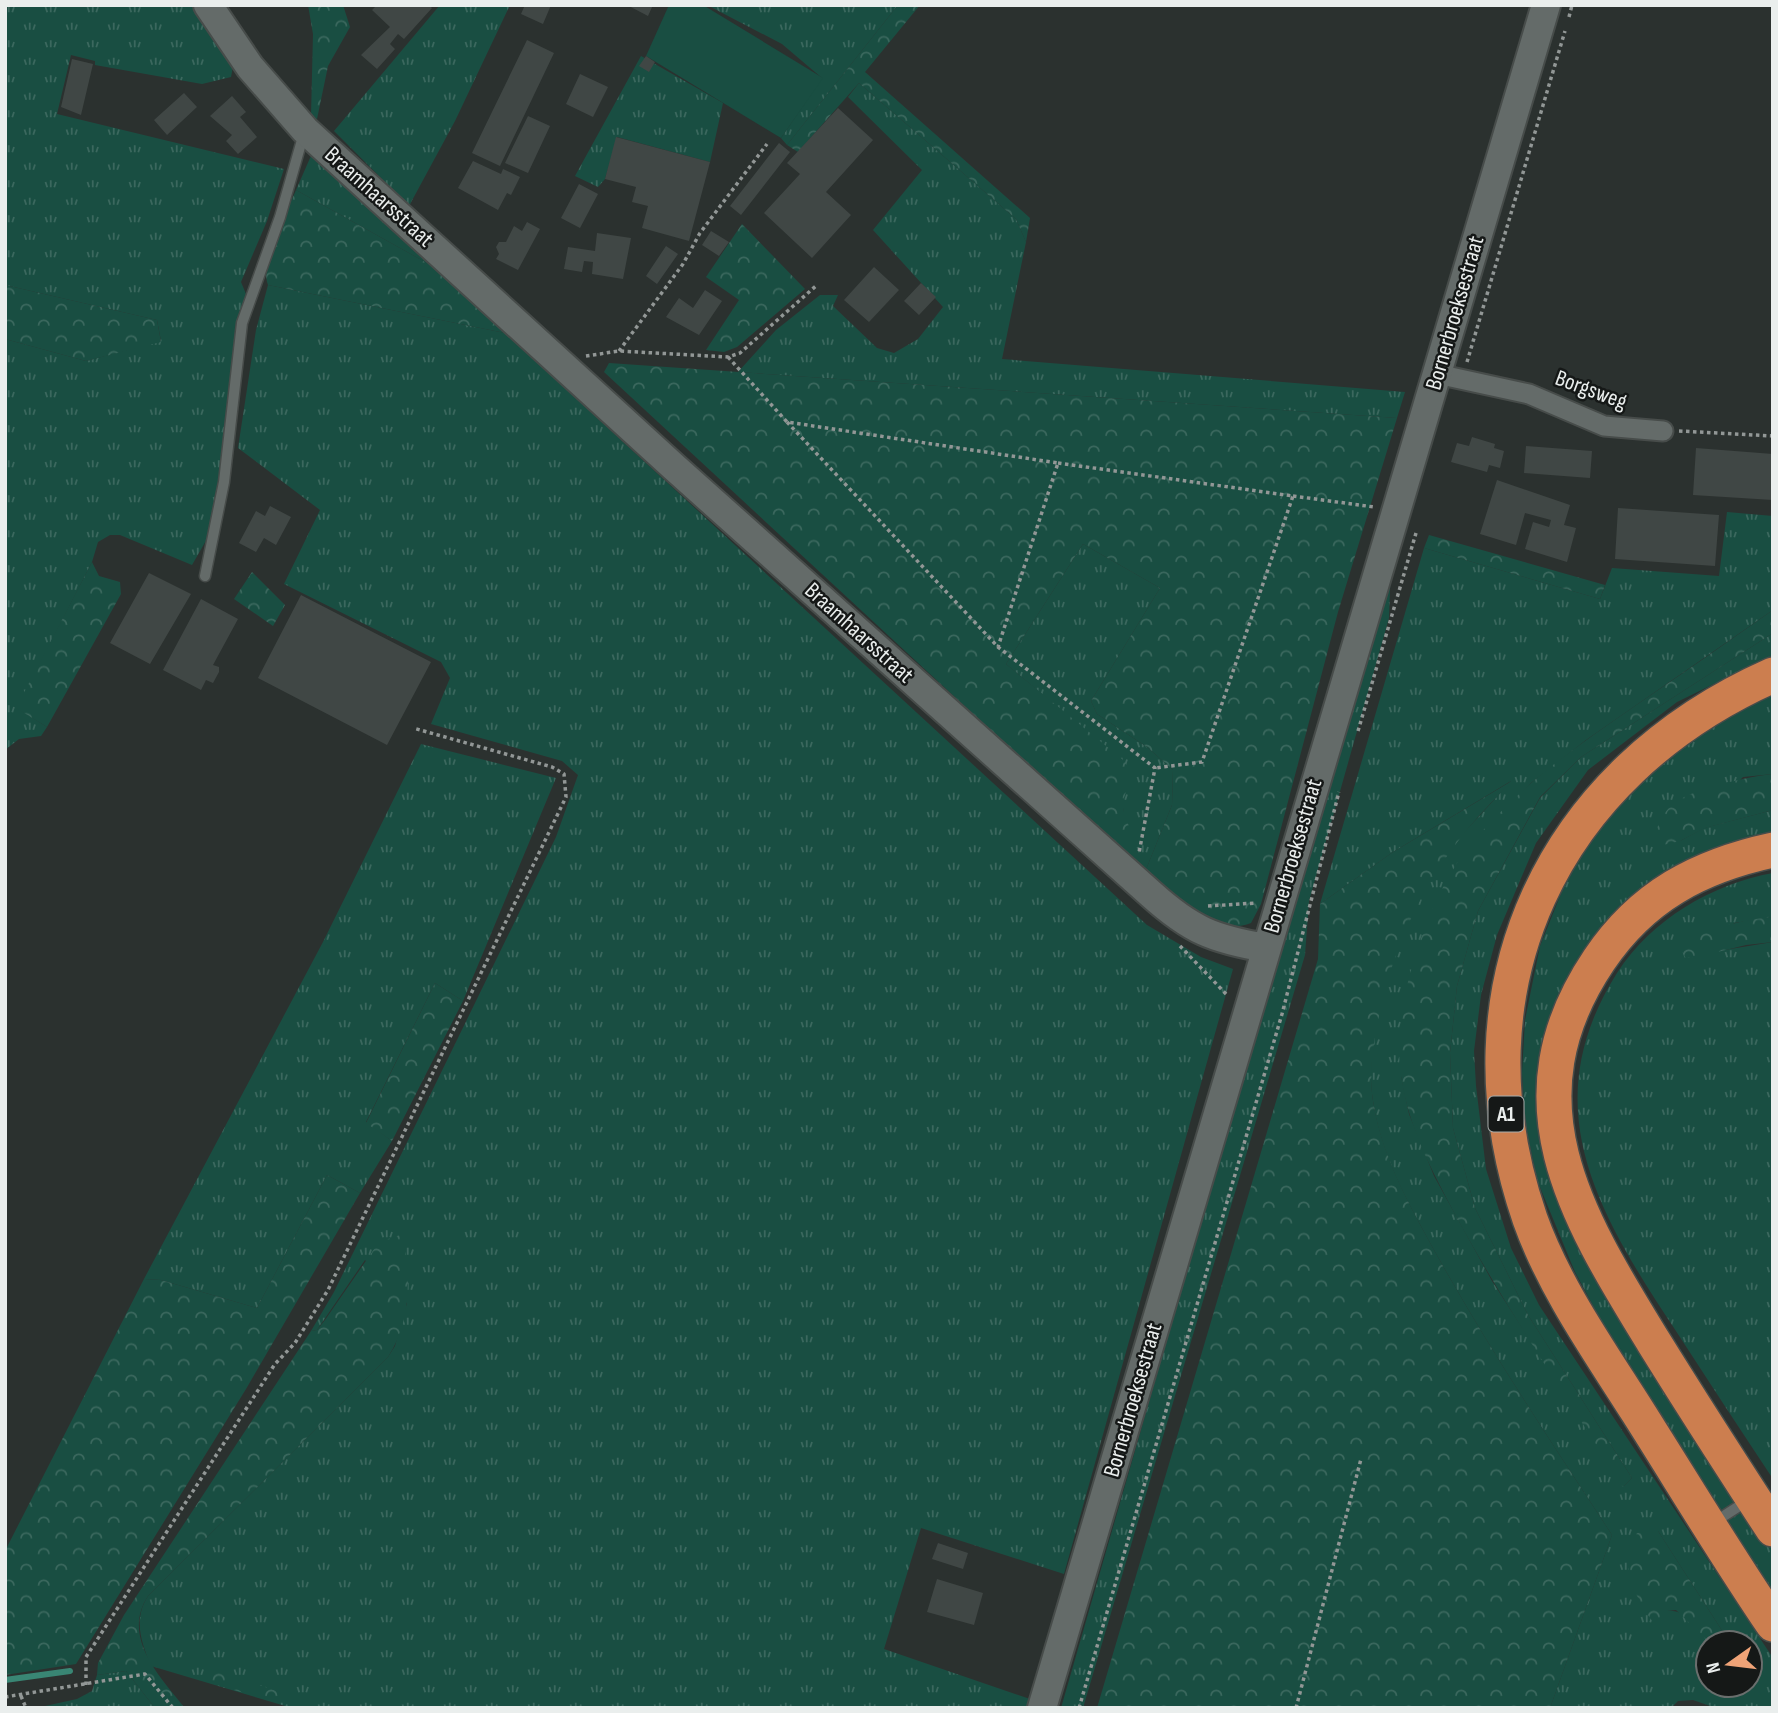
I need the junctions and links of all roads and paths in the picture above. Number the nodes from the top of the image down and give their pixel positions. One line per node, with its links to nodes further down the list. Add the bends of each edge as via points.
1 (208, 5): 4 (main road, Braamhaarsstraat, via 250,67)
2 (1546, 5): 10 (main road, Bornerbroeksestraat)
3 (1572, 5): 10 (path, Bornerbroeksestraat)
4 (305, 130): 9 (main road, Braamhaarsstraat); 18 (lane, via 242,323 224,482)
5 (767, 144): 7 (path)
6 (817, 285): 8 (path, via 740,353)
7 (619, 351): 8 (path); 9 (path, via 591,354)
8 (728, 357): 11 (path)
9 (569, 370): 26 (main road, Braamhaarsstraat)
10 (1450, 376): 12 (street, Borgsweg, via 1552,401 1604,426); 16 (main road, Bornerbroeksestraat)
11 (787, 422): 14 (path); 19 (path)
12 (1663, 431): 13 (path)
13 (1773, 436)
14 (1058, 463): 15 (path); 19 (path)
15 (1293, 496): 16 (path); 23 (path, via 1202,762)
16 (1396, 510): 28 (main road, Bornerbroeksestraat)
17 (1416, 530): 22 (path)
18 (205, 576)
19 (998, 647): 23 (path)
20 (1773, 675): 36 (highway, A1, via 1704,710 1664,737 1600,799 1542,888 1518,951 1505,1011 1501,1077 1509,1145 1530,1220 1604,1357)
21 (413, 728): 39 (path, via 552,767 564,774 566,797 328,1290 245,1409 86,1657)
22 (1355, 740)
23 (1155, 768): 26 (path)
24 (1343, 779): 29 (path, Bornerbroeksestraat)
25 (1773, 850): 35 (highway, A1, via 1730,859 1675,884 1627,925 1584,982 1573,1007 1564,1034 1554,1104 1557,1142 1581,1218)
26 (1134, 880): 31 (main road, Braamhaarsstraat, via 1198,930)
27 (1196, 907): 28 (path, via 1254,902)
28 (1277, 910): 29 (path); 31 (main road, Bornerbroeksestraat)
29 (1309, 918): 33 (path, Bornerbroeksestraat)
30 (1173, 939): 32 (path, via 1222,992)
31 (1266, 948): 32 (main road, Bornerbroeksestraat)
32 (1249, 1005): 33 (path); 44 (main road, Bornerbroeksestraat)
33 (1282, 1014): 45 (path, Bornerbroeksestraat)
34 (1361, 1459): 46 (path)
35 (1752, 1497): 36 (lane); 37 (highway, A1)
36 (1710, 1526): 38 (highway, A1)
37 (1773, 1529)
38 (1773, 1624)
39 (86, 1685): 40 (path); 43 (path, via 145,1674)
40 (21, 1696): 41 (path); 42 (path)
41 (5, 1697)
42 (26, 1708)
43 (173, 1708)
44 (1042, 1708)
45 (1079, 1708)
46 (1296, 1708)

